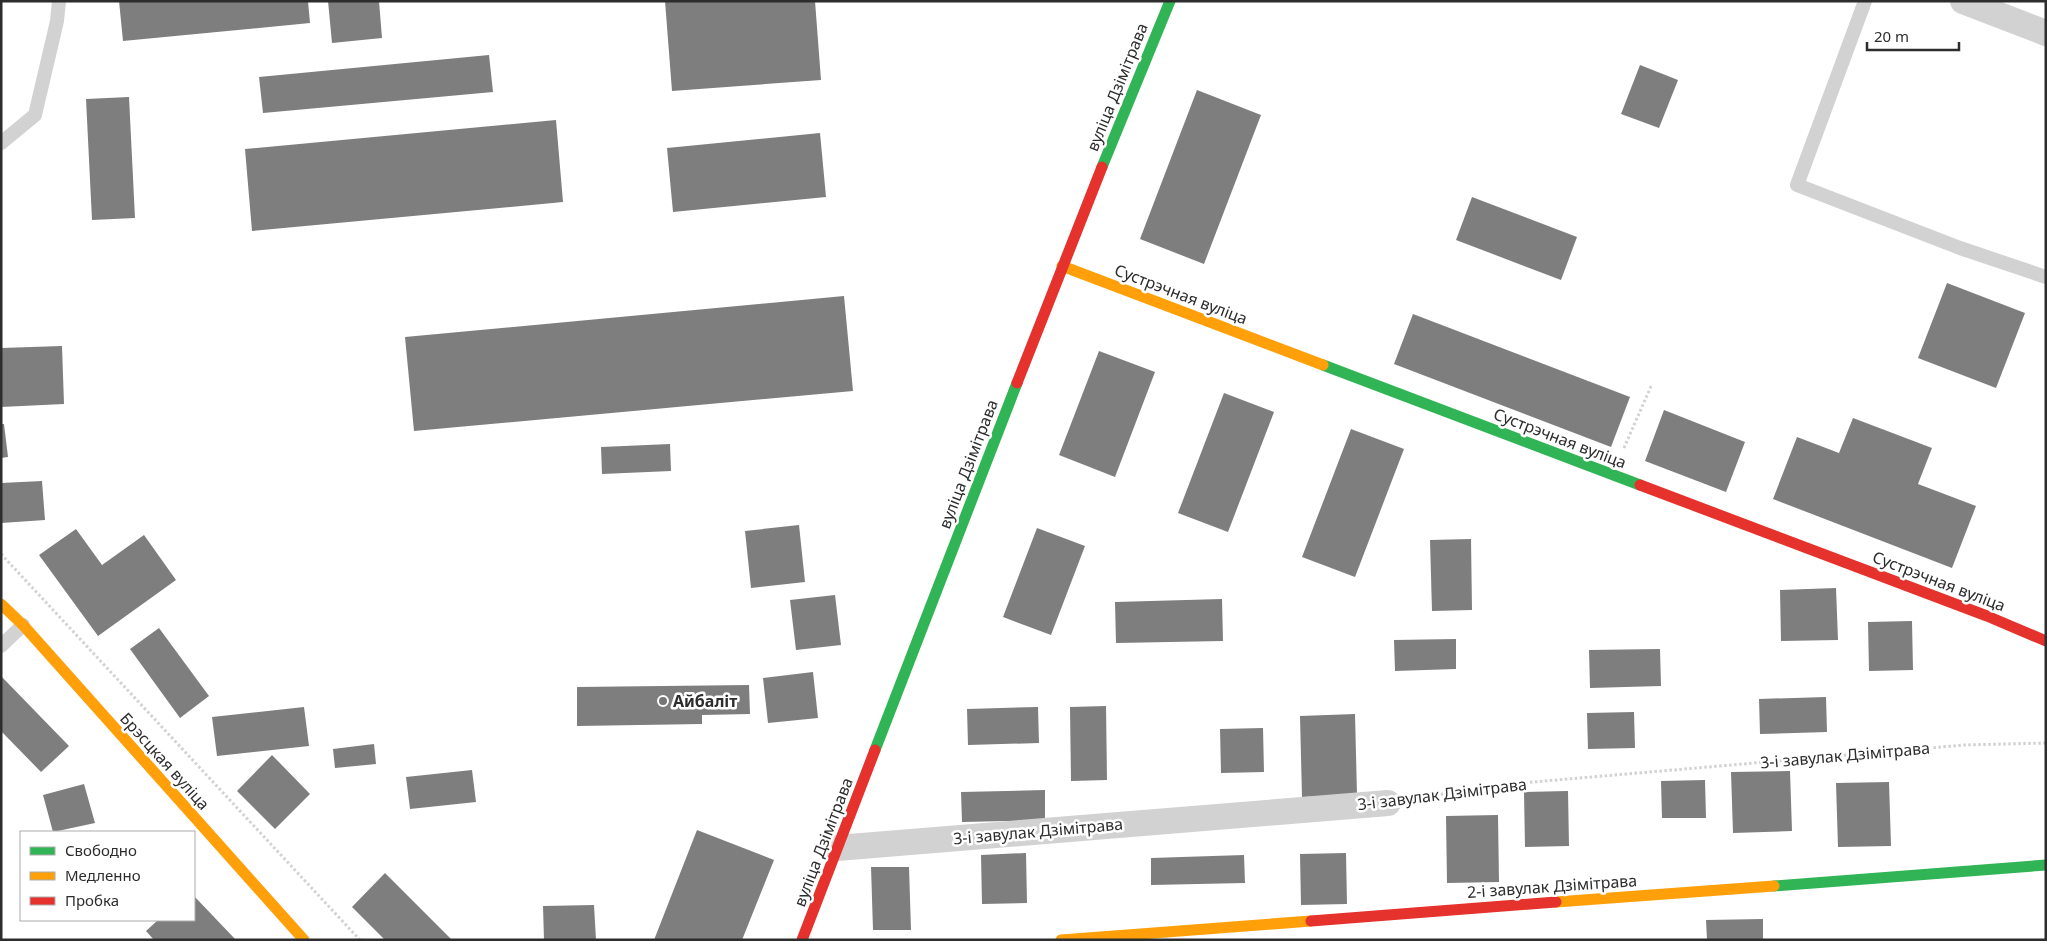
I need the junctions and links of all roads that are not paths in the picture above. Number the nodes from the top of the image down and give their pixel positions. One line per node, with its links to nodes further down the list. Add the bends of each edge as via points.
1 (60, 1): 6 (lane, via 35,115)
2 (1170, 1): 7 (street, вуліца Дзімітрава)
3 (1865, 1): 8 (lane, via 1797,185 1960,248)
4 (1963, 1): 5 (street)
5 (2046, 33)
6 (1, 143)
7 (1062, 266): 11 (street, Сустрэчная вуліца); 14 (street, вуліца Дзімітрава)
8 (2046, 277)
9 (1, 604): 10 (street, Брэсцкая вуліца)
10 (23, 625): 12 (lane); 16 (street, Брэсцкая вуліца)
11 (2046, 641)
12 (1, 646)
13 (1388, 803): 14 (street, 3-і завулак Дзімітрава)
14 (838, 848): 17 (street, вуліца Дзімітрава)
15 (2046, 865): 18 (street, 2-і завулак Дзімітрава)
16 (304, 940)
17 (802, 940)
18 (1061, 940)

